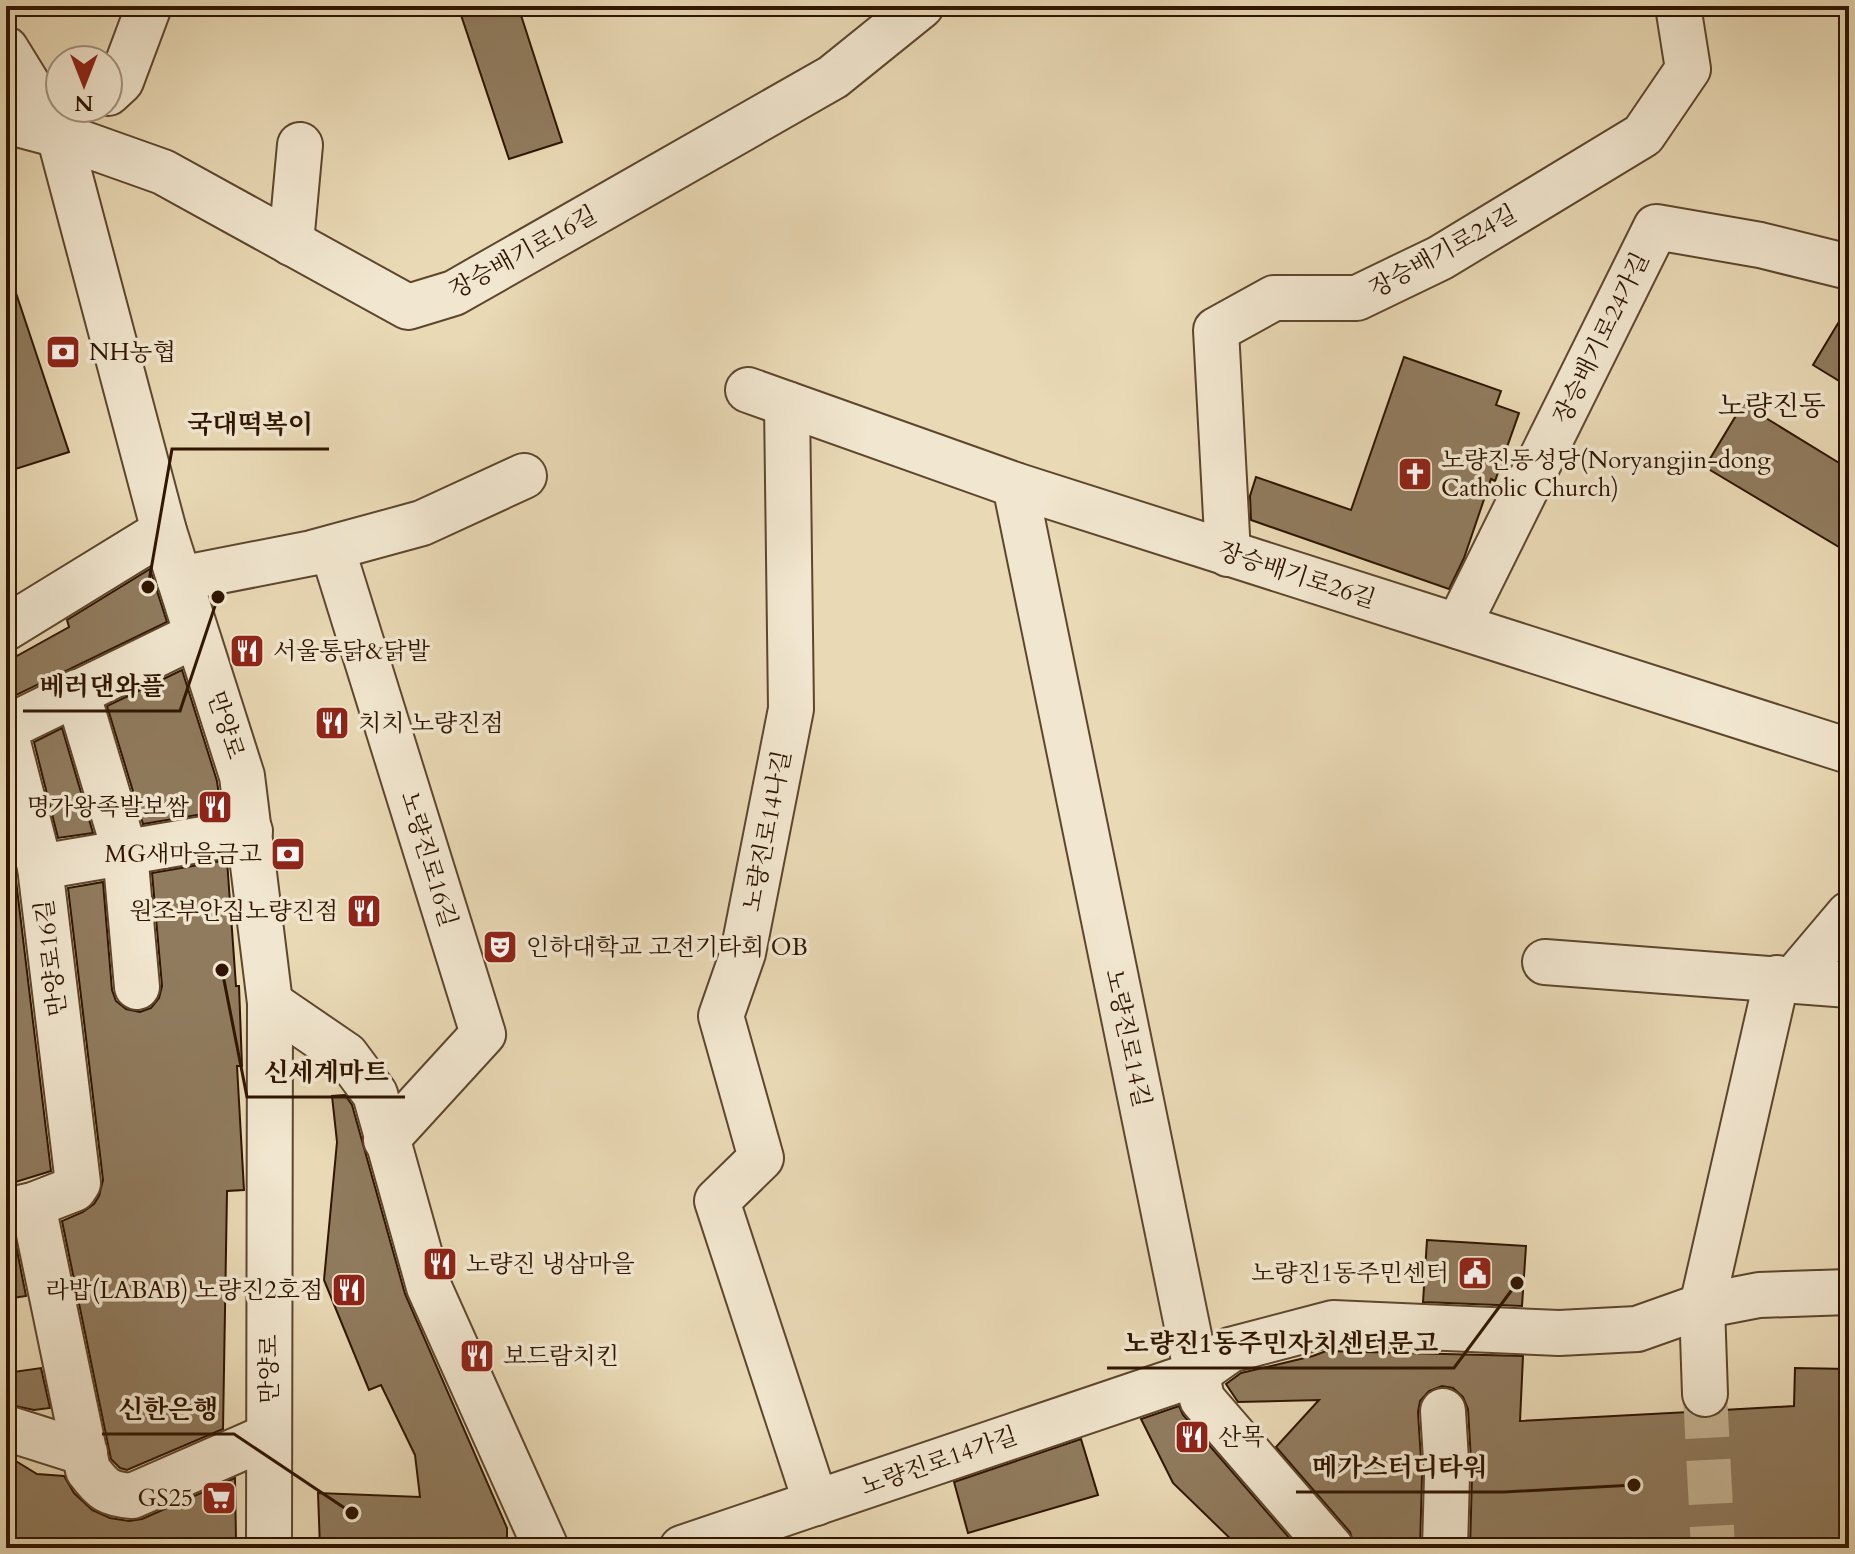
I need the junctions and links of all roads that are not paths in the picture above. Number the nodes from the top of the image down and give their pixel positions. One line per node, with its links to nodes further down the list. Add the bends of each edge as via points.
1 (149, 6): 5 (street)
2 (921, 6): 12 (street, 장승배기로16길, via 833,77 454,293 408,307)
3 (1678, 6): 19 (street, 장승배기로24길, via 1688,69 1643,135 1440,258 1357,298 1274,298 1216,330)
4 (6, 49): 6 (street, 만양로)
5 (124, 73)
6 (44, 89)
7 (6, 121): 8 (street, 장승배기로16길)
8 (44, 122)
9 (75, 124): 17 (street, 만양로)
10 (79, 124): 12 (street, 장승배기로16길)
11 (300, 145): 12 (street)
12 (291, 243)
13 (1849, 267): 21 (street, 장승배기로24가길, via 1656,227)
14 (768, 397): 16 (street, 장승배기로26길); 47 (street, 노량진로14나길, via 791,709 743,953 721,1016 761,1158 717,1201)
15 (524, 476): 18 (street, via 422,523)
16 (1015, 485): 19 (street, 장승배기로26길); 41 (street, 노량진로14길)
17 (164, 531): 20 (street, 만양로); 22 (street)
18 (332, 548): 20 (street); 37 (street, 노량진로16길, via 483,1034)
19 (1228, 554): 21 (street, 장승배기로26길)
20 (179, 579): 23 (street, 만양로)
21 (1458, 626): 27 (street, 장승배기로26길)
22 (6, 628)
23 (196, 635): 24 (street); 28 (street, 만양로, via 242,776)
24 (77, 692): 25 (street); 30 (street)
25 (6, 728)
26 (6, 735): 29 (street)
27 (1849, 751)
28 (250, 831): 30 (street, 만양로16길); 36 (street, 만양로)
29 (26, 849): 30 (street, 만양로16길); 38 (street, 만양로16길, via 78,1183)
30 (125, 852): 35 (street)
31 (1849, 914): 33 (street)
32 (1545, 962): 33 (street)
33 (1785, 978): 34 (street); 40 (street)
34 (1849, 985)
35 (137, 987)
36 (270, 1003): 37 (street, via 346,1055 375,1094); 45 (street, 만양로)
37 (386, 1140): 49 (street, via 429,1287)
38 (19, 1208): 46 (street, 만양로)
39 (1849, 1292): 40 (street, 노량진로14가길, via 1759,1295)
40 (1702, 1306): 41 (street, 노량진로14가길, via 1637,1329 1559,1333 1333,1323 1230,1350); 42 (street)
41 (1196, 1374): 47 (street, 노량진로14가길); 51 (street, 노량진로14길, via 1202,1399)
42 (1705, 1394)
43 (1443, 1411): 52 (street)
44 (6, 1428): 46 (street)
45 (269, 1436): 46 (street, 만양로, via 132,1496 111,1494 98,1483 88,1470); 48 (street, 만양로)
46 (85, 1453)
47 (816, 1503): 50 (street, 노량진로14가길)
48 (269, 1548)
49 (546, 1548)
50 (682, 1548)
51 (1331, 1548)
52 (1445, 1548)

